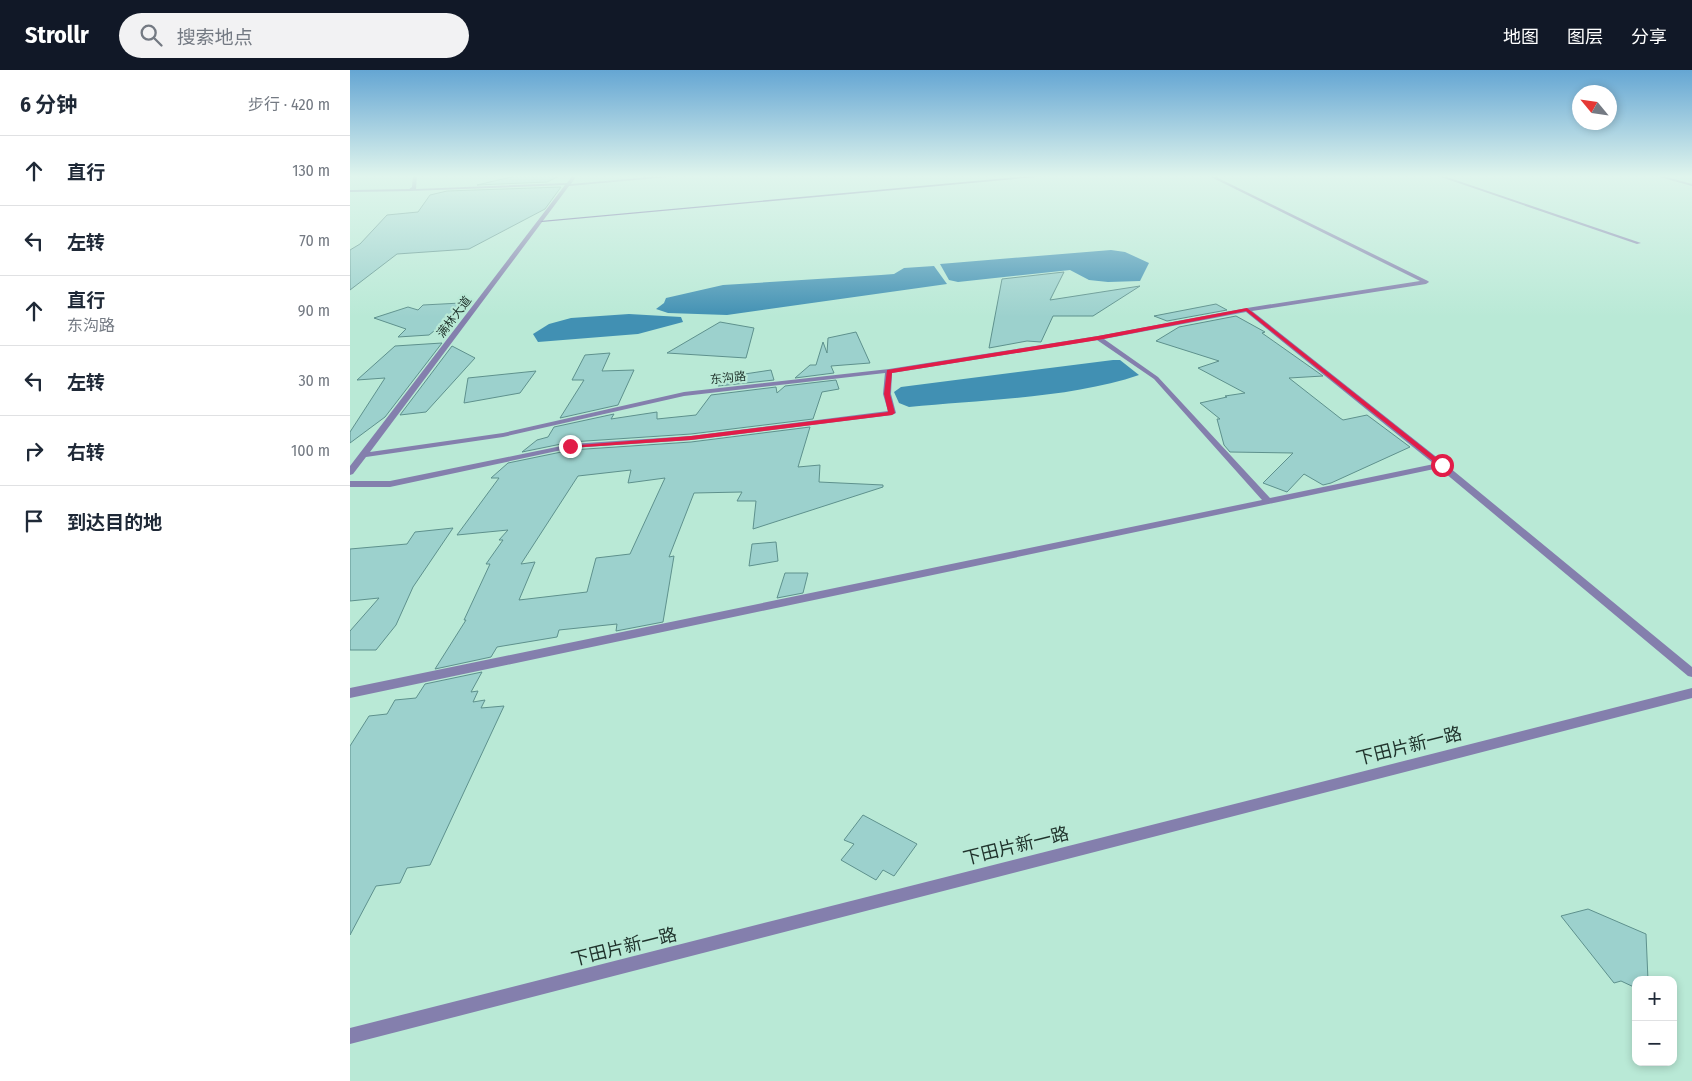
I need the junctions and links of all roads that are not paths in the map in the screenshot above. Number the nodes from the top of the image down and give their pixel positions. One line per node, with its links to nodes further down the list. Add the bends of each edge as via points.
1 (541, 222): 8 (street, 满林大道)
2 (1305, 222): 5 (street, 东沟路, via 1426,282)
3 (1577, 222): 4 (street)
4 (1639, 243)
5 (1247, 310): 6 (street, 东沟路); 9 (street)
6 (1098, 338): 7 (street, 东沟路); 12 (street, via 1156,378)
7 (889, 371): 8 (street, 东沟路, via 684,394 503,435); 11 (street, via 887,394 892,413 691,438 570,446 390,484)
8 (363, 455): 10 (street, 满林大道)
9 (1442, 465): 12 (street); 13 (street)
10 (350, 472)
11 (350, 484)
12 (1268, 501): 14 (street)
13 (1692, 673)
14 (350, 693)
15 (1692, 693): 16 (street, 下田片新一路)
16 (350, 1036)

